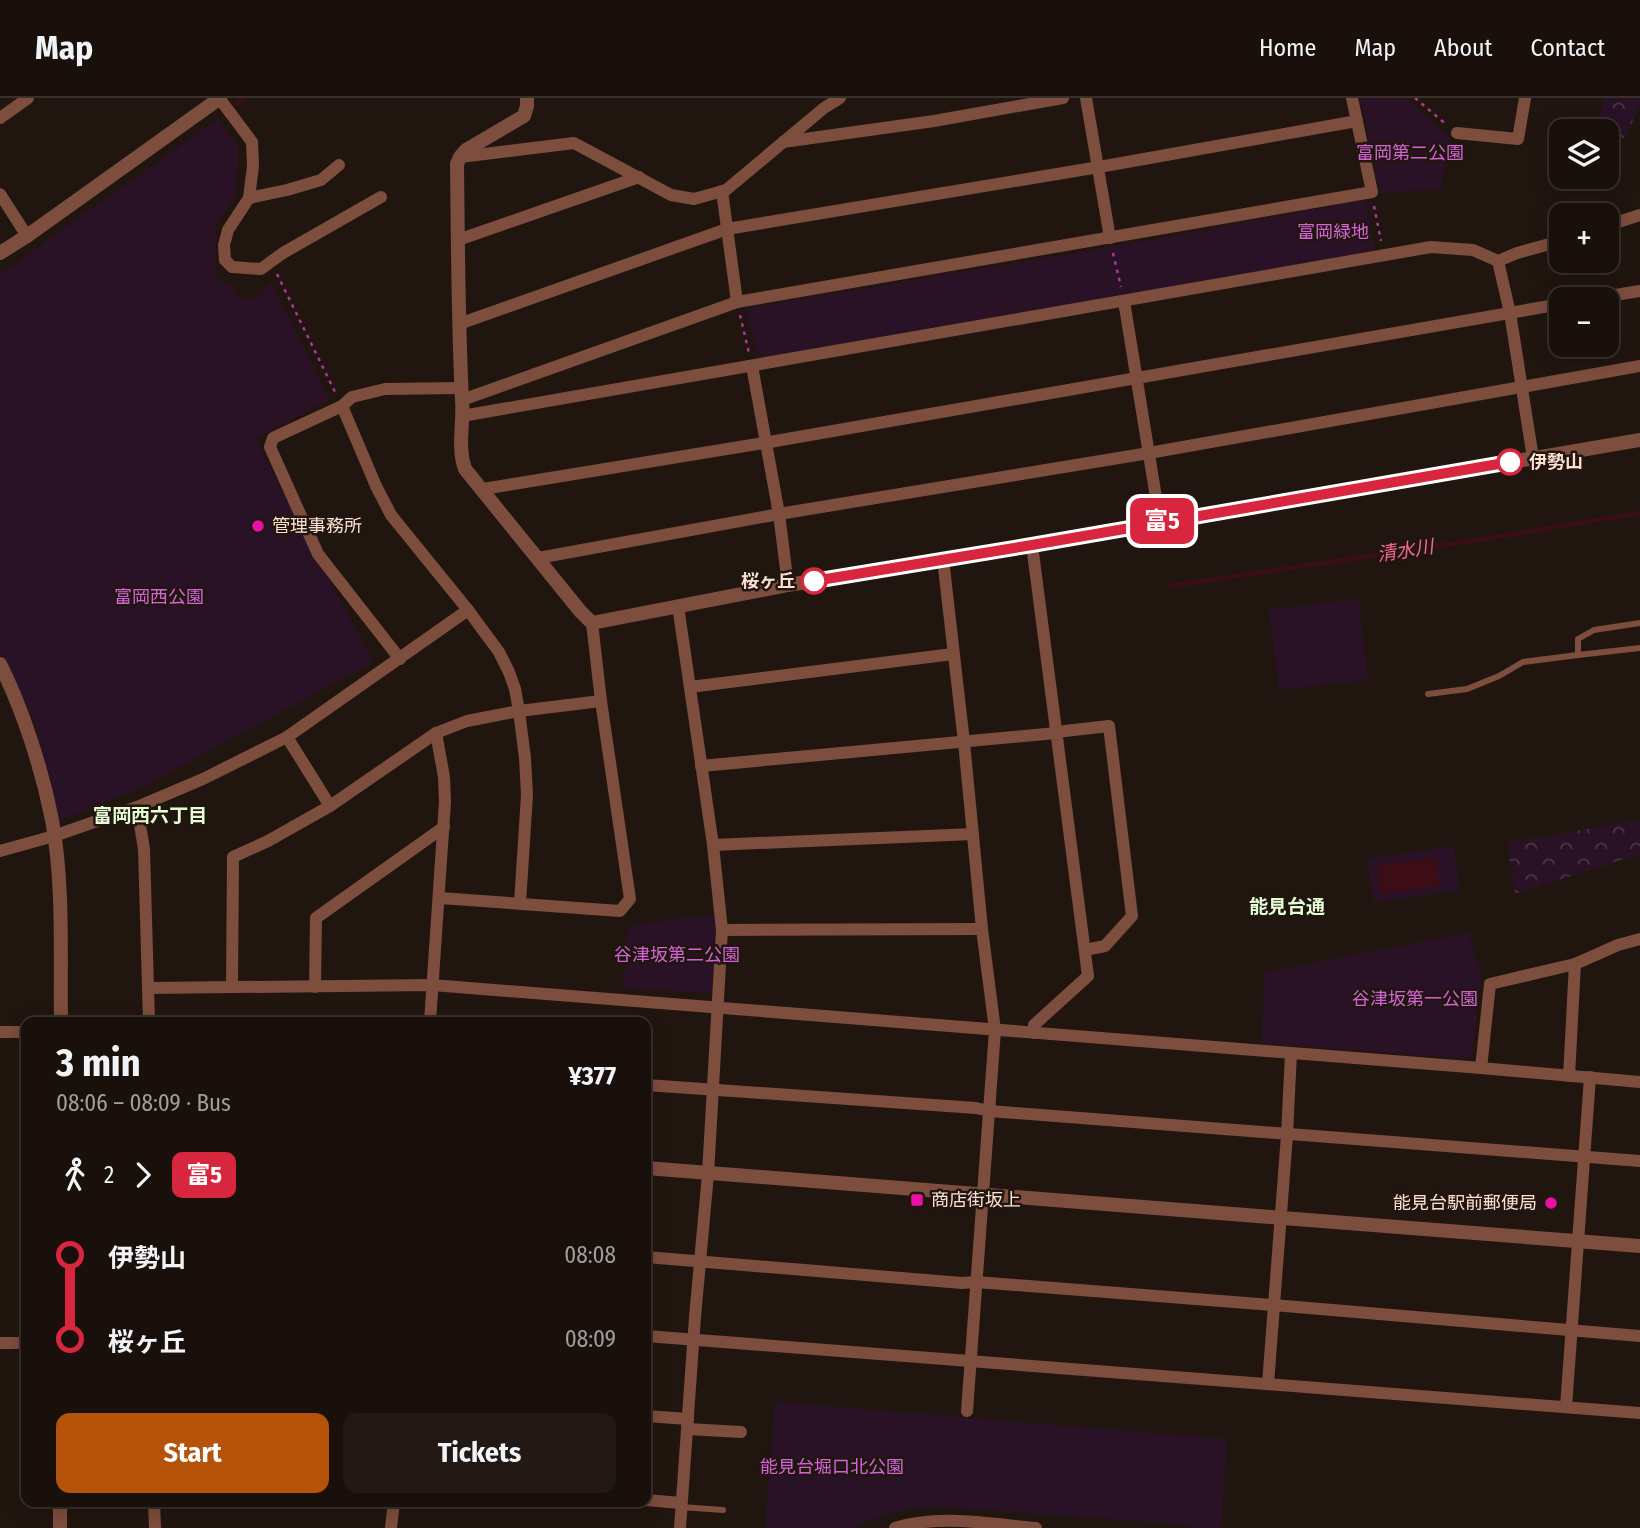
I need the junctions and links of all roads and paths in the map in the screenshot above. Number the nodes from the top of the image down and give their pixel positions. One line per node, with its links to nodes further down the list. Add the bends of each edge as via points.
1 (27, 98): 10 (street)
2 (219, 98): 22 (street, via 252,142); 26 (street)
3 (527, 98): 14 (street, via 524,116)
4 (840, 98): 13 (street)
5 (1063, 98): 13 (street)
6 (1086, 98): 16 (street)
7 (1352, 98): 11 (street)
8 (1415, 98): 12 (path)
9 (1525, 98): 12 (street, via 1518,139)
10 (0, 118)
11 (1357, 121): 16 (street); 19 (street)
12 (1457, 133)
13 (783, 142): 18 (street)
14 (460, 157): 17 (street, via 574,143); 28 (street)
15 (339, 165): 22 (street, via 321,180)
16 (1099, 167): 25 (street); 27 (street)
17 (639, 177): 18 (street, via 671,195 694,199); 28 (street)
18 (722, 191): 25 (street)
19 (1372, 192): 27 (street); 31 (path)
20 (0, 194): 26 (street)
21 (381, 197): 33 (street)
22 (249, 198): 33 (street, via 228,230 225,260 232,267 261,269)
23 (1640, 215): 24 (street)
24 (1619, 222)
25 (727, 229): 37 (street); 40 (street)
26 (27, 236): 30 (street)
27 (1110, 238): 36 (path); 37 (street)
28 (458, 240): 40 (street)
29 (1549, 244): 32 (street)
30 (0, 253)
31 (1383, 255): 32 (street, via 1451,248 1473,250); 36 (street)
32 (1497, 261): 39 (street)
33 (271, 262): 46 (path)
34 (1640, 291): 35 (street)
35 (1619, 294)
36 (1124, 301): 41 (street); 43 (street)
37 (737, 302): 41 (path); 45 (street)
38 (1549, 306): 39 (street)
39 (1510, 313): 43 (street); 44 (street)
40 (459, 324): 45 (street)
41 (752, 366): 47 (street); 49 (street)
42 (1640, 366): 44 (street)
43 (1136, 378): 49 (street); 50 (street)
44 (1522, 387): 50 (street); 51 (street)
45 (461, 394): 46 (street, via 384,389 352,397); 47 (street)
46 (342, 406): 60 (street, via 391,516); 66 (street, via 273,438 270,447 318,554)
47 (462, 416): 52 (street, via 460,457)
48 (1640, 440): 51 (street)
49 (764, 443): 52 (street); 53 (street)
50 (1149, 453): 53 (street); 54 (street)
51 (1533, 458): 54 (street)
52 (482, 489): 56 (street)
53 (779, 514): 56 (street); 58 (street)
54 (1160, 522): 55 (street)
55 (1032, 545): 57 (street); 72 (street)
56 (538, 558): 61 (street)
57 (943, 559): 58 (street); 64 (street)
58 (788, 585): 59 (street)
59 (678, 606): 61 (street); 68 (street)
60 (468, 610): 66 (street); 71 (street, via 499,652)
61 (592, 623): 70 (street)
62 (1640, 623): 65 (lane, via 1594,630 1578,639)
63 (1640, 648): 65 (lane)
64 (953, 654): 68 (street); 75 (street)
65 (1578, 655): 69 (lane, via 1523,662 1467,689)
66 (400, 659): 74 (street)
67 (0, 664): 81 (street, via 42,776)
68 (690, 687): 76 (street)
69 (1428, 694)
70 (601, 701): 71 (street); 85 (street, via 630,899 620,911)
71 (519, 711): 73 (street, via 467,721); 85 (street, via 527,795)
72 (1056, 732): 75 (street); 89 (street); 89 (street, via 1109,726 1132,916 1105,946)
73 (436, 733): 77 (street); 79 (street, via 444,777)
74 (287, 737): 77 (street); 78 (street)
75 (964, 742): 76 (street); 80 (street)
76 (701, 766): 82 (street)
77 (330, 806): 92 (street, via 233,857)
78 (137, 807): 81 (street); 94 (street, via 144,849)
79 (444, 827): 84 (street); 93 (street, via 316,918)
80 (973, 834): 82 (street); 86 (street)
81 (54, 836): 83 (street); 96 (street)
82 (713, 845): 87 (street)
83 (0, 850)
84 (440, 898): 85 (street); 91 (street)
85 (520, 903)
86 (982, 929): 87 (street); 99 (street)
87 (722, 930): 95 (street)
88 (1640, 939): 90 (street)
89 (1085, 950): 102 (street, via 1088,976 1034,1025)
90 (1575, 964): 104 (street, via 1490,984); 105 (street)
91 (432, 985): 93 (street); 95 (street); 98 (street)
92 (232, 986): 93 (street); 94 (street)
93 (315, 987)
94 (149, 988): 97 (street)
95 (718, 1008): 99 (street); 109 (street)
96 (61, 1017)
97 (149, 1017)
98 (430, 1017)
99 (995, 1030): 102 (street); 110 (street)
100 (0, 1032): 101 (street)
101 (21, 1032)
102 (1034, 1033): 103 (street)
103 (1291, 1053): 104 (street); 111 (street)
104 (1481, 1068): 105 (street)
105 (1569, 1076): 106 (street)
106 (1590, 1077): 107 (street); 112 (street)
107 (1640, 1082)
108 (651, 1084): 109 (street)
109 (712, 1090): 110 (street); 115 (street)
110 (990, 1111): 111 (street); 116 (street)
111 (1287, 1135): 112 (street); 117 (street)
112 (1584, 1156): 113 (street); 118 (street)
113 (1640, 1161)
114 (651, 1168): 115 (street)
115 (708, 1174): 116 (street); 121 (street)
116 (982, 1195): 117 (street); 122 (street)
117 (1280, 1217): 118 (street); 123 (street)
118 (1578, 1242): 119 (street); 124 (street)
119 (1640, 1247)
120 (651, 1257): 121 (street)
121 (701, 1261): 122 (street); 127 (street)
122 (976, 1282): 123 (street); 130 (street)
123 (1273, 1305): 124 (street); 131 (street)
124 (1572, 1331): 126 (street); 132 (street)
125 (651, 1336): 127 (street)
126 (1640, 1336)
127 (694, 1340): 130 (street); 136 (street)
128 (0, 1343): 129 (street)
129 (21, 1343)
130 (971, 1361): 131 (street); 133 (street)
131 (1268, 1384): 132 (street)
132 (1566, 1407): 134 (street)
133 (967, 1411)
134 (1640, 1413)
135 (651, 1417): 136 (street)
136 (688, 1424): 137 (street); 139 (street)
137 (741, 1432)
138 (651, 1501): 139 (street)
139 (681, 1505): 143 (lane); 147 (street)
140 (60, 1507): 144 (street)
141 (154, 1507): 145 (street)
142 (393, 1507): 146 (street)
143 (723, 1510)
144 (60, 1528)
145 (155, 1528)
146 (391, 1528)
147 (680, 1528)
148 (895, 1528): 149 (street, via 943,1521)
149 (1036, 1528)

